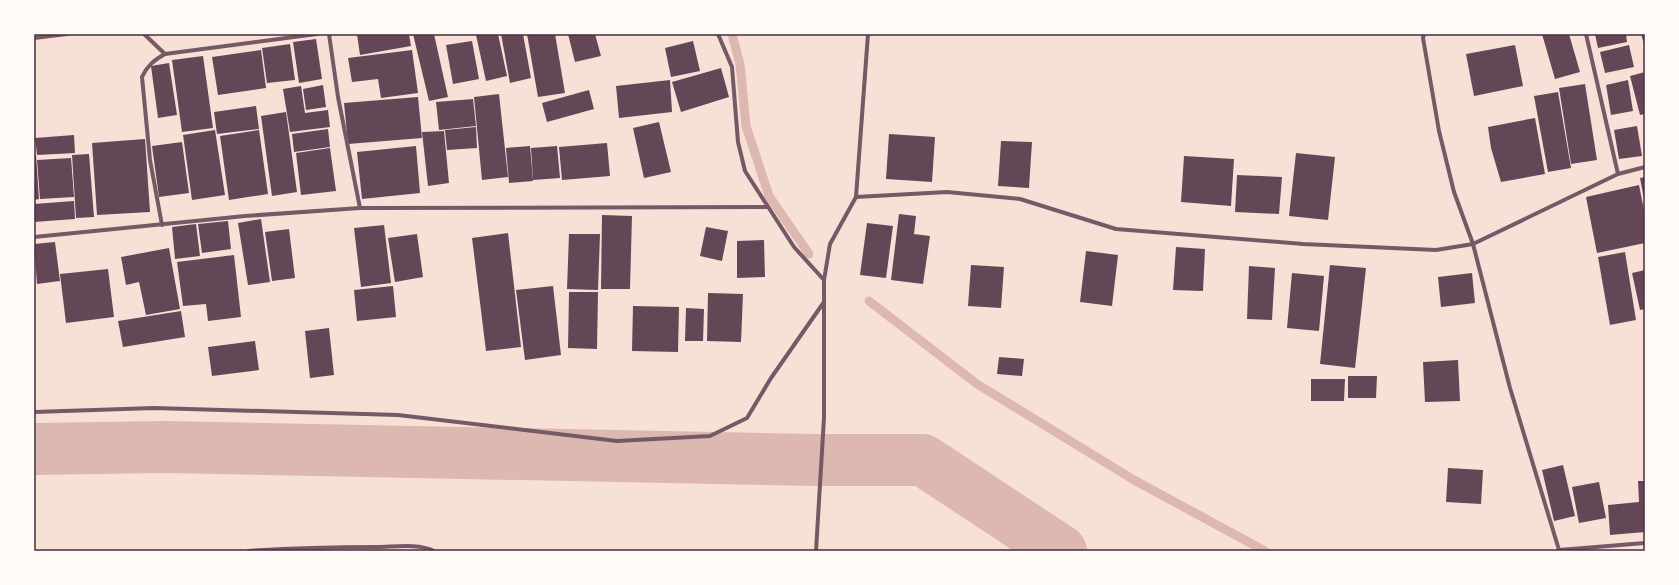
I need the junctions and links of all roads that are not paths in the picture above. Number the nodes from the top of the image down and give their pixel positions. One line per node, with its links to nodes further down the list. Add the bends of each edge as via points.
1 (67, 34): 9 (street)
2 (144, 34): 10 (street)
3 (318, 34): 10 (street)
4 (329, 34): 15 (street, via 338,97)
5 (718, 34): 14 (street, via 732,68 738,142 745,171)
6 (868, 34): 13 (street)
7 (1424, 34): 18 (street, via 1439,131 1454,192)
8 (1586, 34): 12 (street)
9 (34, 38)
10 (165, 54): 16 (street, via 153,61 142,77 150,160)
11 (1645, 167): 12 (street)
12 (1618, 174): 18 (street)
13 (856, 197): 18 (street, via 947,192 1020,199 1116,229 1303,244 1436,250); 19 (street, via 830,244)
14 (768, 207): 15 (street); 19 (street, via 794,247)
15 (360, 208): 16 (street)
16 (162, 225): 17 (street)
17 (34, 237)
18 (1473, 244): 24 (street, via 1510,388)
19 (824, 280): 20 (street)
20 (824, 302): 21 (street, via 770,378 747,418 710,436 617,441 398,415 154,408); 27 (street, via 824,418)
21 (34, 412)
22 (1645, 543): 24 (street)
23 (289, 549): 25 (street); 26 (street, via 426,547)
24 (1559, 550)
25 (248, 551)
26 (434, 551)
27 (816, 551)

